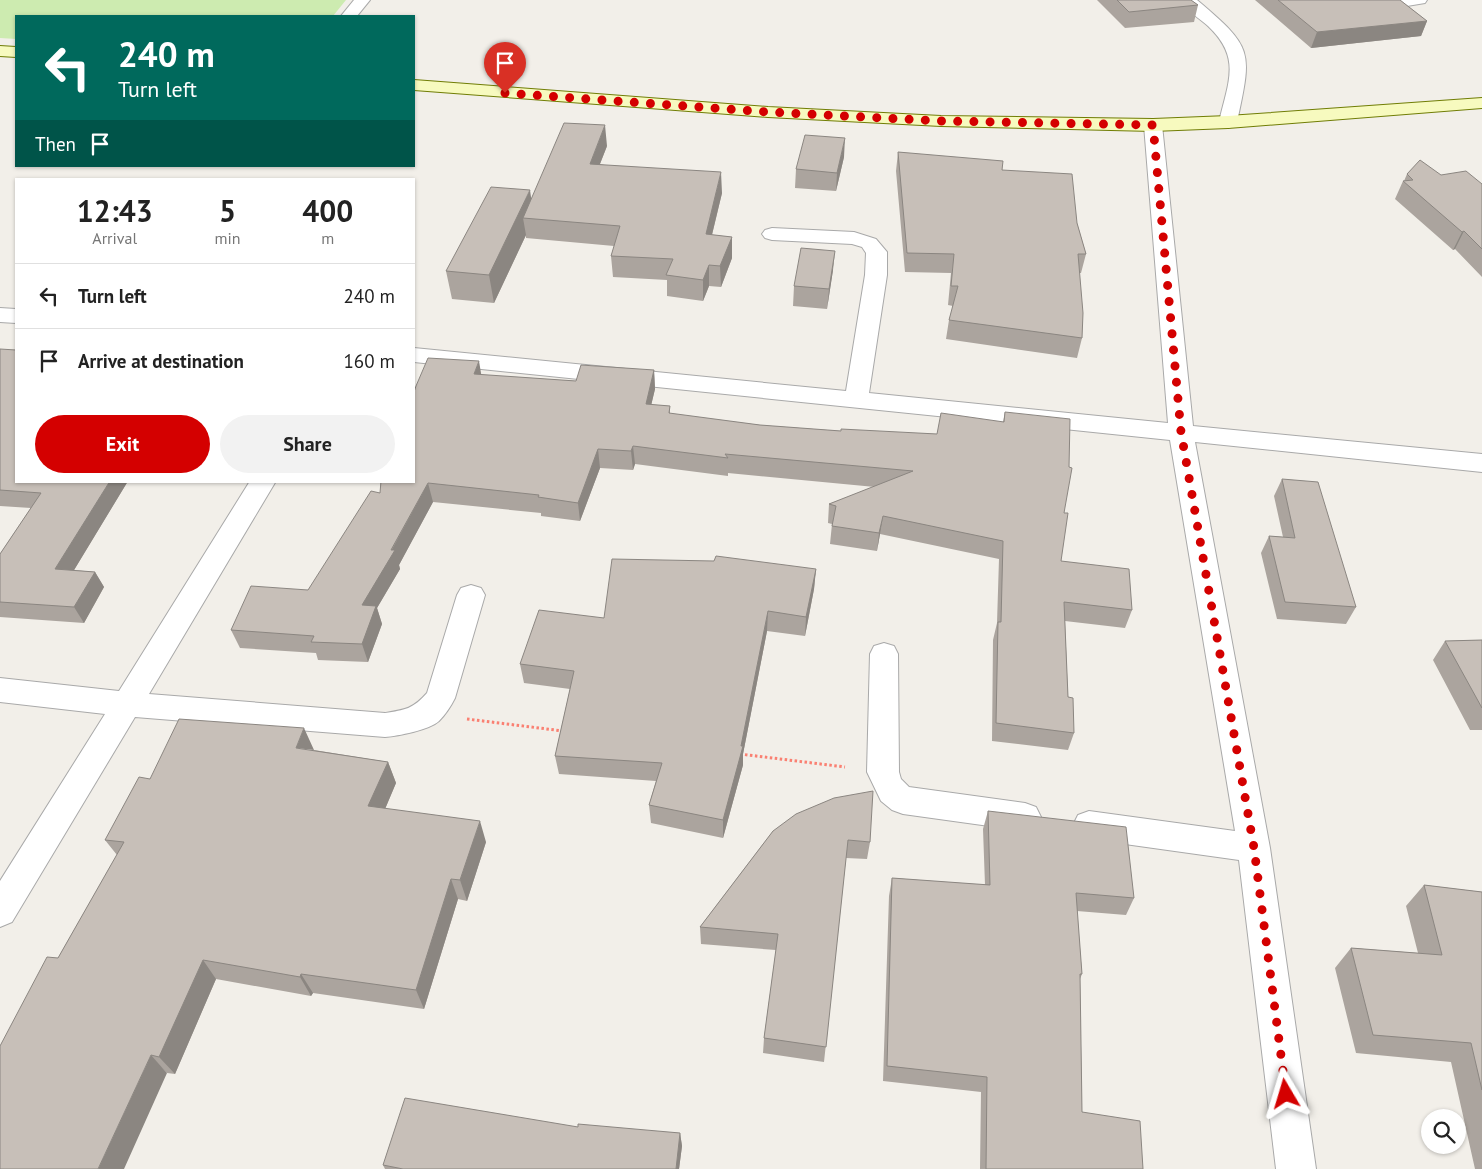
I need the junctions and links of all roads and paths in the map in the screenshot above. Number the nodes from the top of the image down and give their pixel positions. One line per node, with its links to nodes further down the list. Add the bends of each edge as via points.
1 (362, 0): 3 (street)
2 (1187, 0): 8 (street, via 1225,34 1236,52 1237,74)
3 (349, 15)
4 (0, 51): 5 (street)
5 (15, 52)
6 (415, 85): 9 (street, via 768,112 941,121)
7 (1482, 103): 8 (street)
8 (1228, 122): 9 (street)
9 (1153, 125): 15 (street)
10 (772, 234): 14 (street, via 854,238 869,242 877,252)
11 (0, 315): 12 (street)
12 (15, 316)
13 (415, 355): 14 (street)
14 (856, 400): 15 (street)
15 (1181, 432): 16 (street); 26 (street)
16 (1482, 463)
17 (262, 483): 21 (street)
18 (471, 595): 22 (street, via 440,698)
19 (884, 654): 25 (street)
20 (0, 690): 21 (street)
21 (126, 704): 22 (street, via 385,725); 27 (street)
22 (427, 714): 23 (path)
23 (566, 732)
24 (734, 753): 25 (path)
25 (883, 772): 26 (street, via 888,788 903,800)
26 (1254, 848): 28 (street)
27 (0, 911)
28 (1296, 1169)

